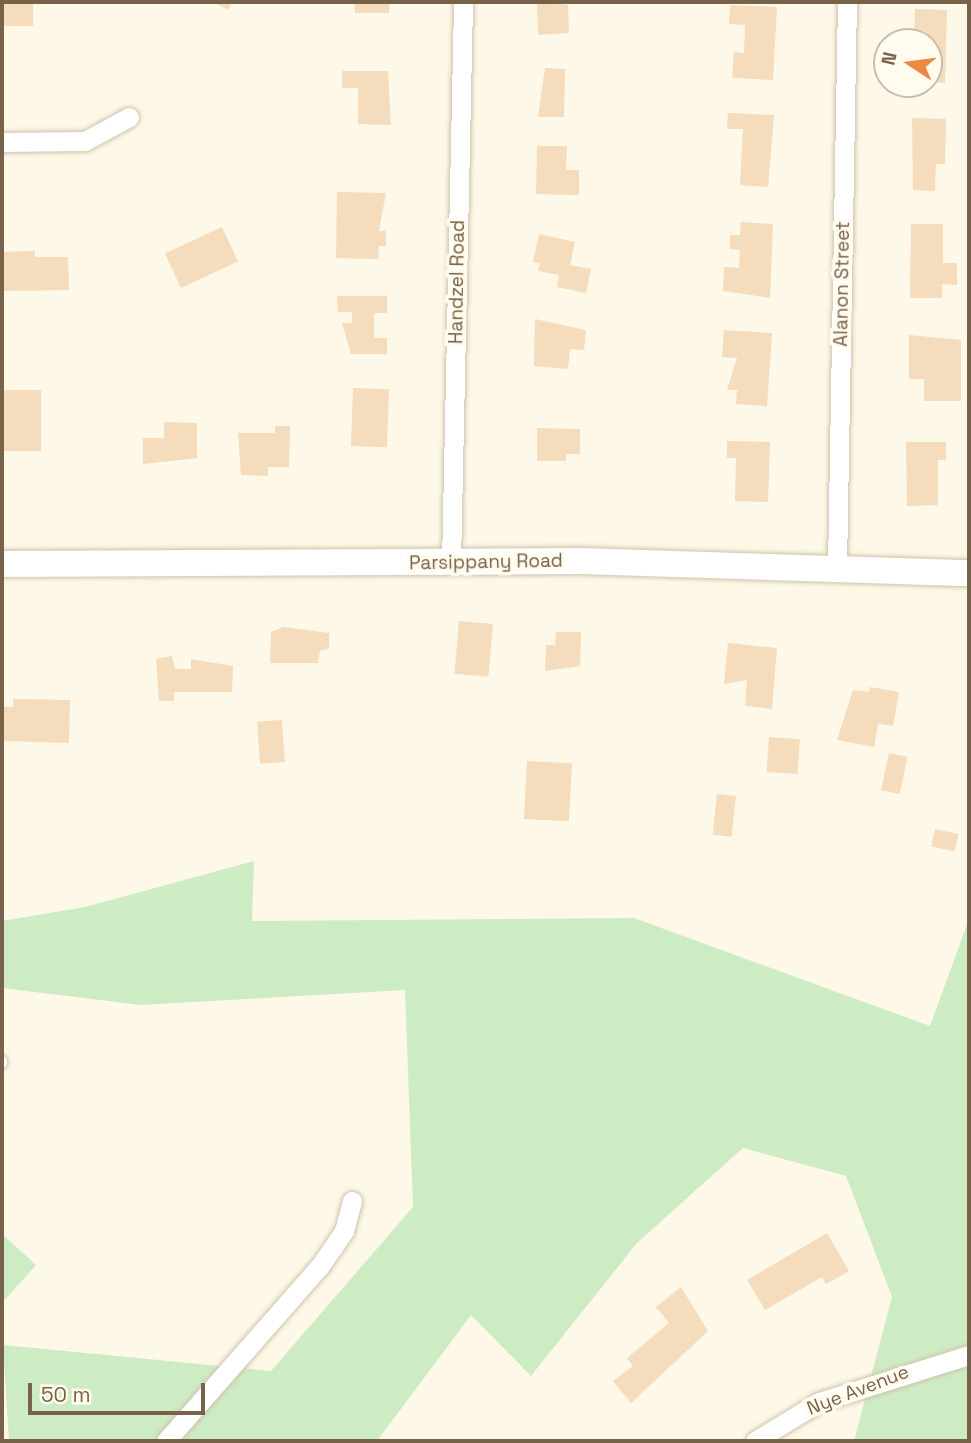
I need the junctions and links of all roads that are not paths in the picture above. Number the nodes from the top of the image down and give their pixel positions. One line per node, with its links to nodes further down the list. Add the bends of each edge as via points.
1 (463, 2): 5 (street, Handzel Road)
2 (847, 2): 7 (street, Alanon Street)
3 (129, 117): 4 (street, via 85,141)
4 (2, 142)
5 (451, 563): 6 (main road, Parsippany Road); 7 (main road, Parsippany Road)
6 (2, 564)
7 (837, 567): 8 (main road, Parsippany Road)
8 (969, 573)
9 (352, 1200): 11 (street, via 344,1231 320,1266)
10 (969, 1356): 12 (street, Nye Avenue, via 819,1402)
11 (166, 1441)
12 (755, 1441)

